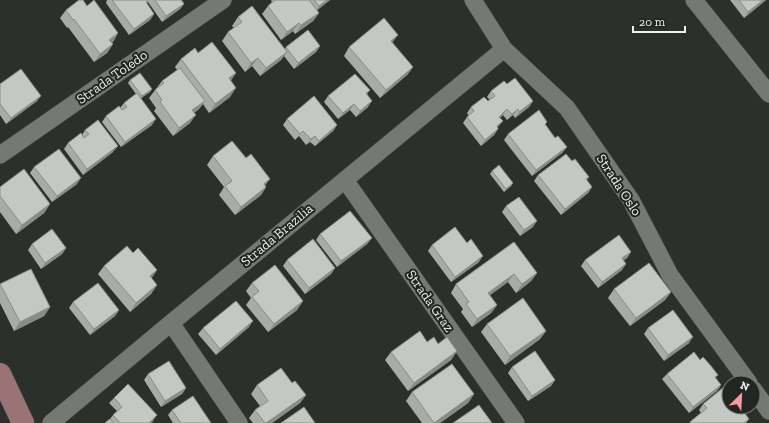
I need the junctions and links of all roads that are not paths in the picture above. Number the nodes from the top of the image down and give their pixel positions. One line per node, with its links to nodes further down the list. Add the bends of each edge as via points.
1 (223, 0): 6 (street, Strada Toledo)
2 (473, 0): 4 (street, Strada Oslo)
3 (694, 0): 5 (street)
4 (504, 49): 7 (street, Strada Brazilia); 10 (street, Strada Oslo, via 567,108 631,200 670,275)
5 (769, 94)
6 (0, 155)
7 (345, 180): 8 (street, Strada Brazilia); 16 (street, Strada Graz)
8 (171, 323): 14 (street, Strada Brazilia); 15 (street)
9 (0, 374): 13 (street)
10 (742, 375)
11 (761, 400): 12 (street)
12 (769, 411)
13 (23, 423)
14 (52, 423)
15 (240, 423)
16 (516, 423)

